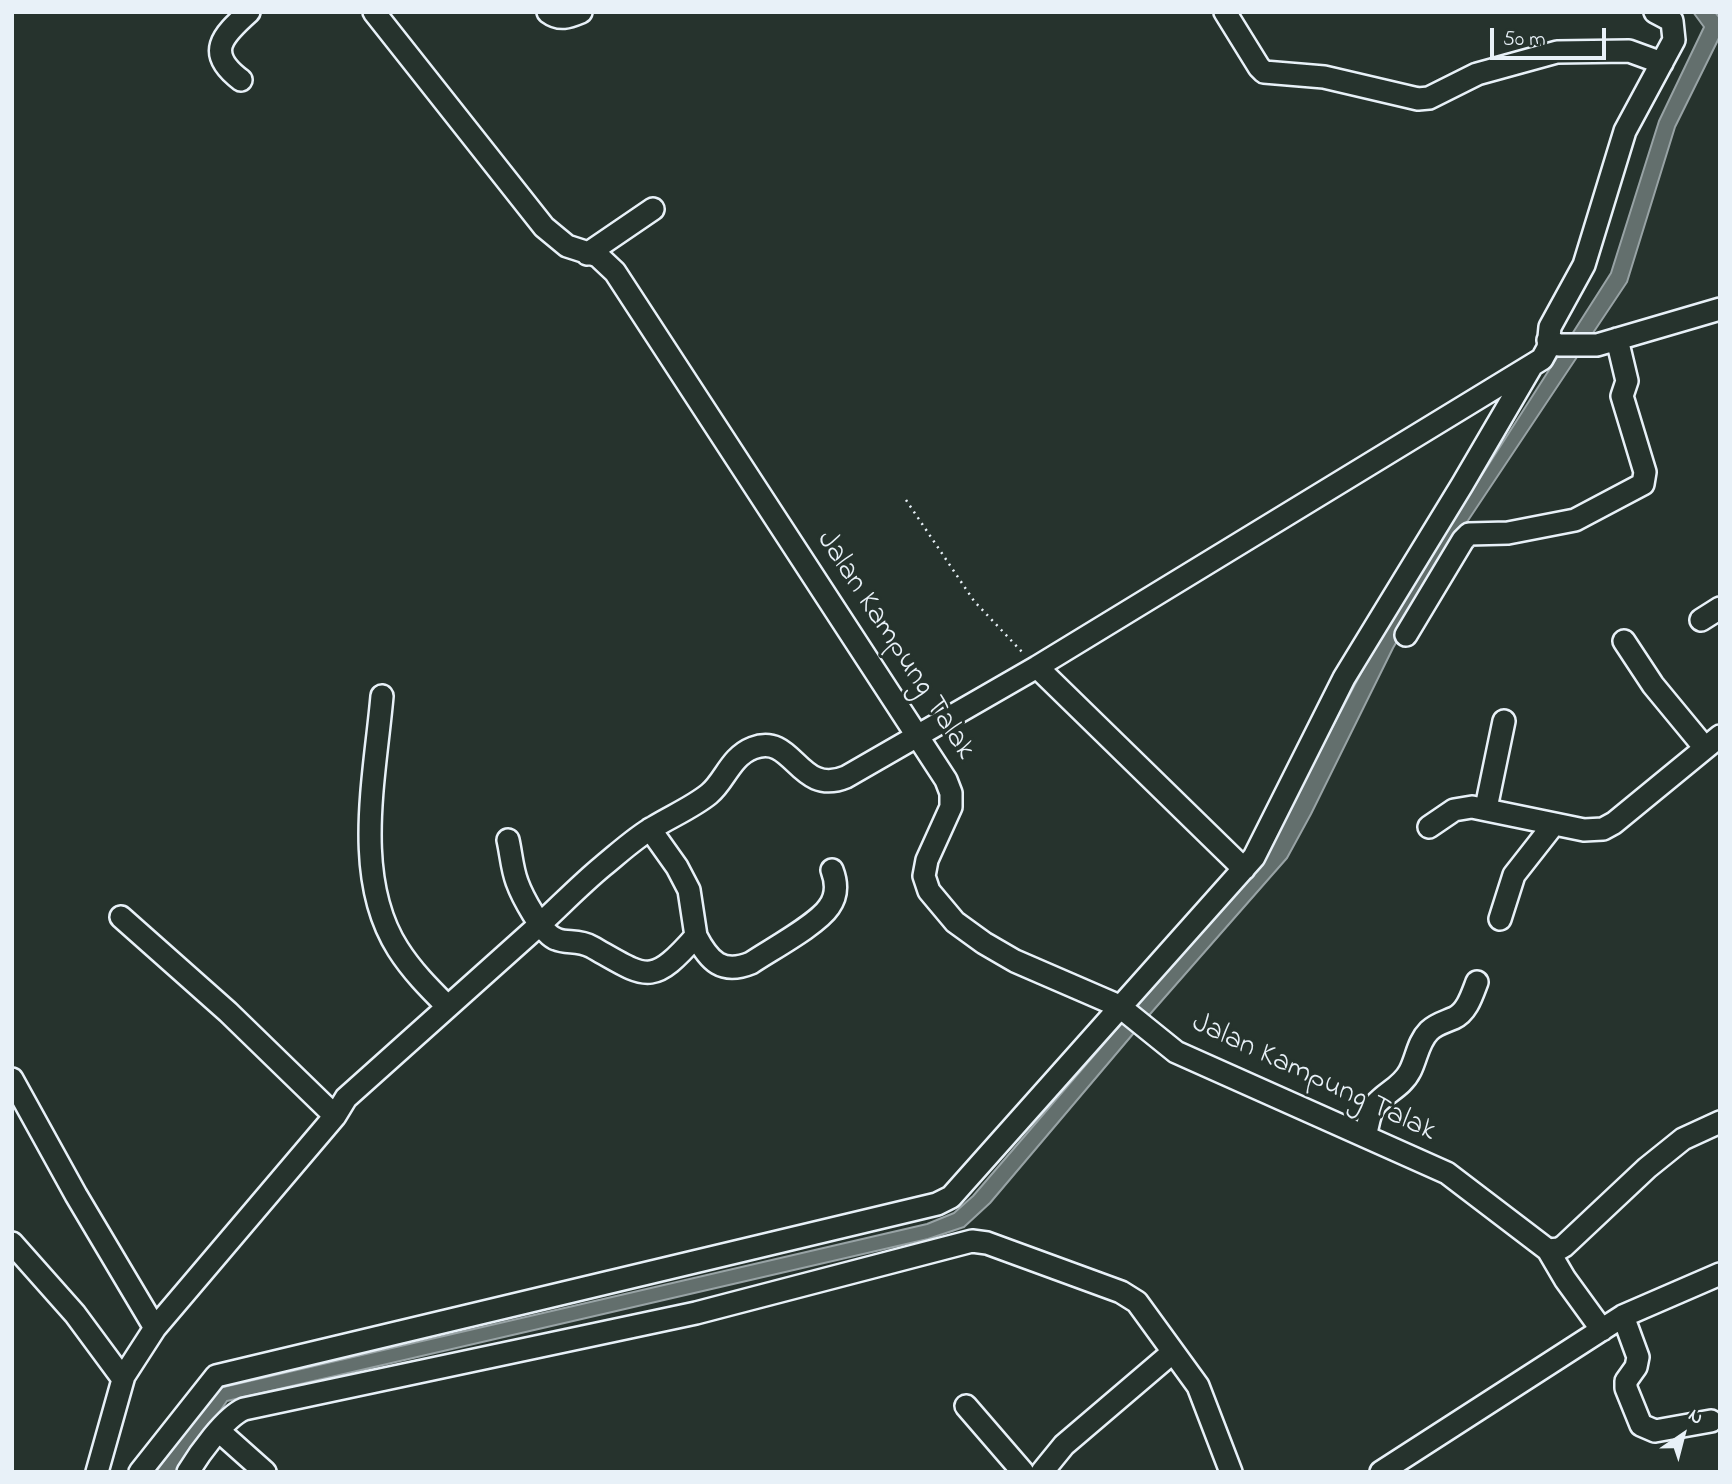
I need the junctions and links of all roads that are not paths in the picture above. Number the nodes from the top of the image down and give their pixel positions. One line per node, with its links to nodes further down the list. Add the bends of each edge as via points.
1 (249, 12): 8 (street, via 222,41 220,51 227,70)
2 (374, 12): 10 (street, Jalan Kampung Talak, via 544,227 566,246)
3 (548, 12): 4 (street, via 565,18)
4 (581, 12)
5 (1225, 12): 7 (street, via 1264,72 1324,77 1418,99 1477,74 1557,52 1629,51)
6 (1655, 12): 7 (street, via 1672,21 1674,28 1674,40)
7 (1662, 63): 13 (street, via 1625,131 1584,265 1550,327)
8 (241, 80)
9 (653, 209): 10 (street)
10 (587, 254): 22 (street, Jalan Kampung Talak, via 615,272)
11 (1720, 309): 12 (street)
12 (1618, 339): 13 (street, via 1590,346); 17 (street, via 1627,378 1622,396 1645,480 1575,520 1506,533 1469,534)
13 (1554, 342): 14 (street)
14 (1532, 366): 19 (street); 29 (street, via 1345,678)
15 (1720, 607): 16 (street)
16 (1701, 620)
17 (1406, 635)
18 (1624, 641): 23 (street, via 1653,685)
19 (1037, 667): 22 (street); 29 (street)
20 (382, 696): 36 (street, via 369,835 372,874 381,912 397,947 419,979)
21 (1504, 721): 24 (street)
22 (917, 735): 27 (street, via 846,777 827,782 808,776 774,747 753,748 726,771 709,794); 37 (street, Jalan Kampung Talak, via 946,780 952,800 925,868 929,891 955,922 984,943)
23 (1713, 742): 25 (street, via 1609,827 1591,831)
24 (1486, 808): 25 (street); 26 (street, via 1460,808)
25 (1554, 824): 32 (street, via 1514,875)
26 (1429, 827)
27 (650, 829): 33 (street); 34 (street, via 689,890)
28 (508, 840): 33 (street, via 516,881)
29 (1244, 869): 37 (street)
30 (832, 870): 34 (street, via 836,887 828,908 742,967 721,966 705,953)
31 (121, 917): 39 (street)
32 (1500, 919)
33 (540, 925): 34 (street, via 554,939 582,942 645,973 667,966); 36 (street)
34 (695, 936)
35 (1477, 982): 41 (street, via 1463,1011 1430,1031 1403,1082 1373,1107)
36 (447, 1006): 39 (street, via 346,1098)
37 (1123, 1009): 41 (street, Jalan Kampung Talak, via 1176,1052); 54 (street, via 942,1203 216,1377)
38 (12, 1079): 46 (street)
39 (335, 1116): 46 (street)
40 (1720, 1122): 43 (street, via 1686,1137 1564,1246)
41 (1365, 1136): 43 (street, Jalan Kampung Talak, via 1447,1173)
42 (12, 1243): 49 (street, via 75,1314)
43 (1548, 1250): 47 (street, Jalan Kampung Talak)
44 (1720, 1273): 45 (street)
45 (1623, 1316): 47 (street); 51 (street, via 1638,1361 1626,1388 1641,1425 1655,1431)
46 (155, 1328): 49 (street)
47 (1602, 1330): 60 (street)
48 (1173, 1352): 52 (street, via 1128,1294 972,1241 696,1313 244,1409); 58 (street, via 1064,1445); 59 (street, via 1198,1386)
49 (123, 1379): 53 (street)
50 (966, 1406): 57 (street)
51 (1711, 1421)
52 (219, 1431): 55 (street); 56 (street)
53 (97, 1472)
54 (140, 1472)
55 (188, 1472)
56 (265, 1472)
57 (1023, 1472)
58 (1042, 1472)
59 (1231, 1472)
60 (1381, 1472)

